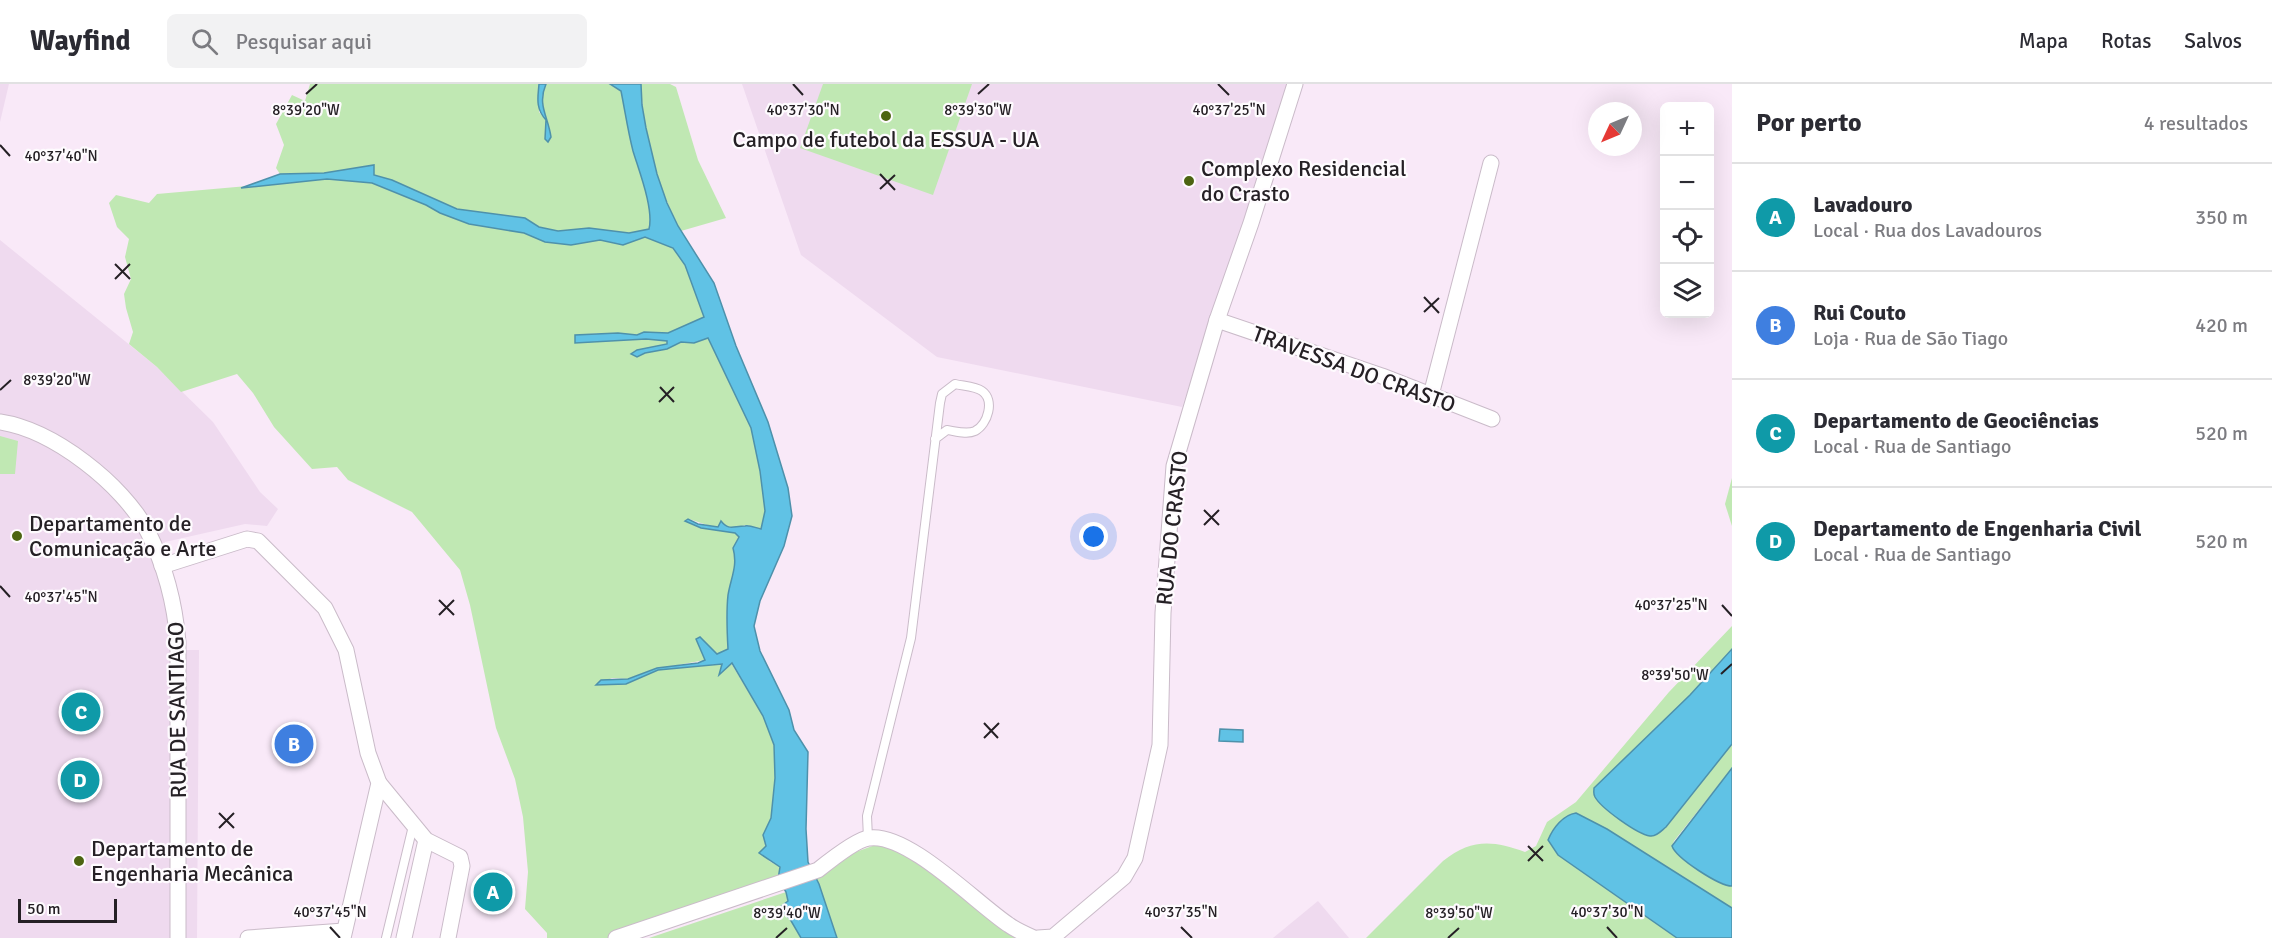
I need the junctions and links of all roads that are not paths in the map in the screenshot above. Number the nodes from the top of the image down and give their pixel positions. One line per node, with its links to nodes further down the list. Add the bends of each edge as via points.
1 (1294, 84): 3 (street, RUA DO CRASTO)
2 (1491, 163): 4 (street)
3 (1217, 320): 4 (street, TRAVESSA DO CRASTO); 20 (street, RUA DO CRASTO, via 1174,466 1163,613 1160,746 1135,858 1124,877 1053,937)
4 (1431, 395): 5 (street, TRAVESSA DO CRASTO)
5 (1492, 419)
6 (0, 422): 8 (street, RUA DE SANTIAGO, via 46,437 100,474 147,530)
7 (935, 439): 7 (lane, via 942,394 947,388 955,384 975,388 988,397 990,406 980,427 969,432 947,430); 11 (lane, via 911,638 867,816)
8 (162, 566): 9 (street, via 247,539 258,541 325,608 346,650 368,753); 14 (street, RUA DE SANTIAGO, via 175,610 178,642)
9 (379, 783): 10 (street); 13 (street)
10 (413, 824): 12 (street); 16 (lane)
11 (868, 838): 19 (street, via 818,870); 20 (street, RUA DO CRASTO, via 896,842 949,876 1008,925)
12 (426, 840): 17 (street); 18 (street, via 460,857 462,866)
13 (344, 935): 15 (street)
14 (178, 938)
15 (248, 938)
16 (386, 938)
17 (404, 938)
18 (448, 938)
19 (616, 938)
20 (1036, 938)

